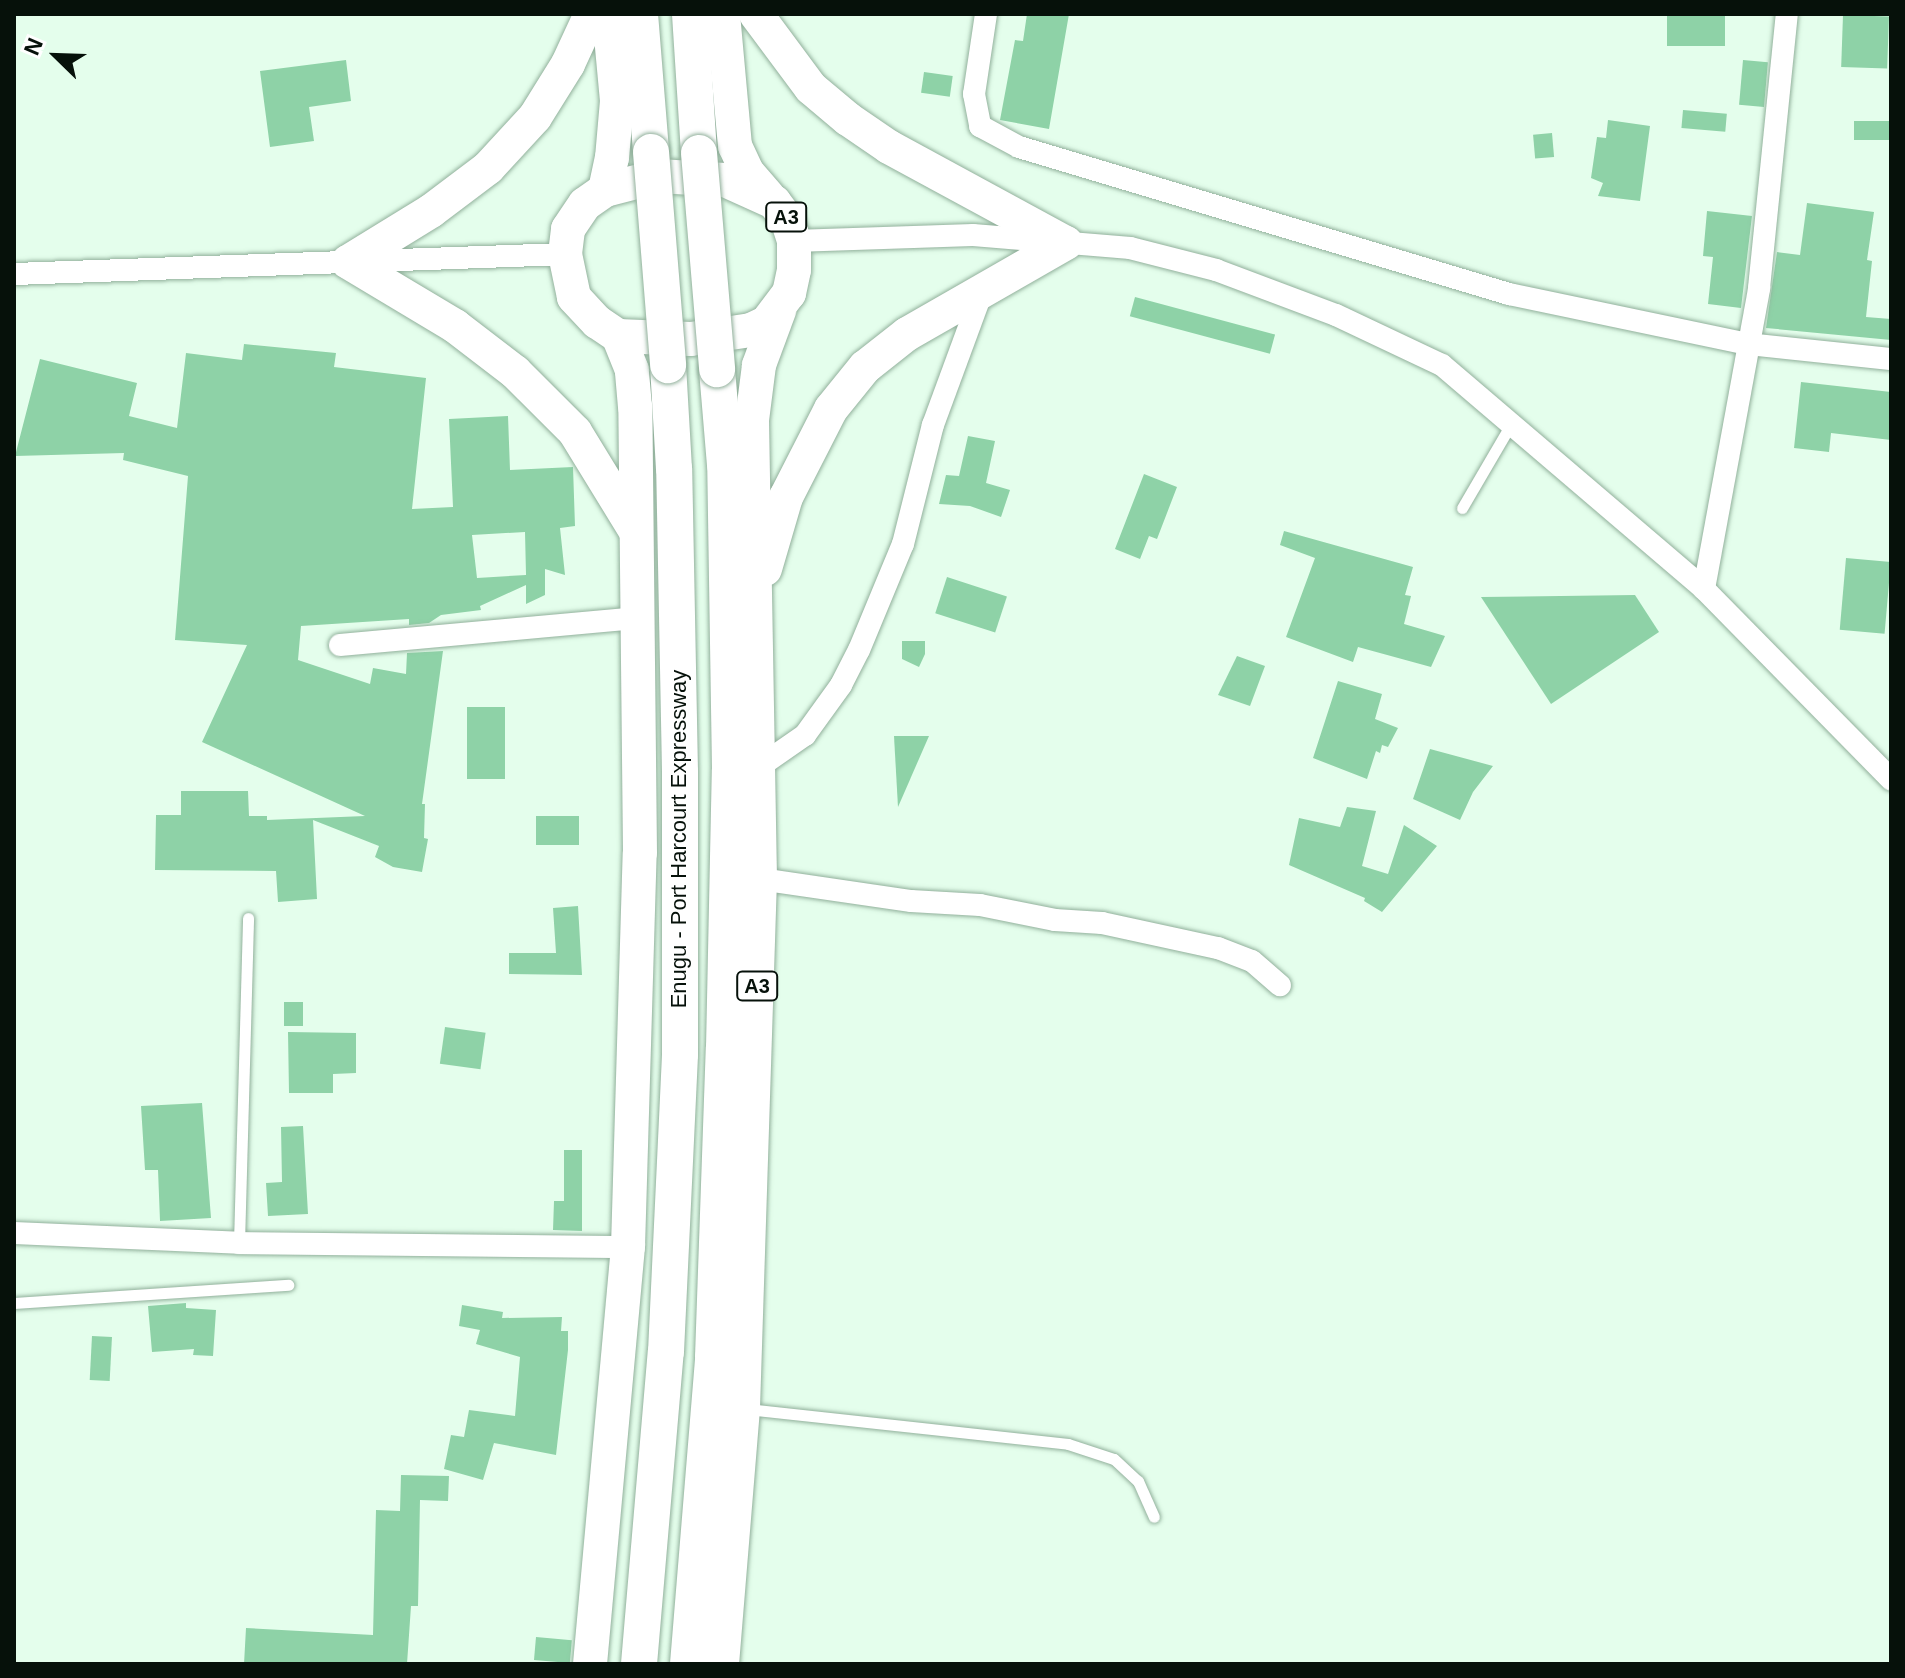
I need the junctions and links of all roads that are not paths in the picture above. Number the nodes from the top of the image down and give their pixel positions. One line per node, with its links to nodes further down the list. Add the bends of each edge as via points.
1 (591, 14): 14 (main road, via 535,117 488,168)
2 (609, 14): 9 (main road, via 617,101)
3 (640, 14): 36 (highway, Enugu - Port Harcourt Expressway, bridge, via 674,469 680,1054)
4 (690, 14): 37 (highway, Enugu - Port Harcourt Expressway / A3, bridge, via 725,465 730,770)
5 (723, 14): 10 (main road, A3, via 735,146 747,172)
6 (756, 14): 12 (main road, via 811,88 848,119 889,147)
7 (986, 14): 19 (street, via 974,94 980,126 1019,147 1509,294)
8 (1787, 14): 19 (street, via 1759,288)
9 (605, 190): 10 (main road, A3, via 681,176 725,180); 13 (main road, A3, via 585,204 568,229)
10 (774, 202): 11 (main road, A3)
11 (794, 241): 12 (street, via 973,235); 17 (main road, A3, via 794,270)
12 (1066, 243): 16 (main road); 21 (street, via 1130,248 1201,266 1336,315 1442,365)
13 (565, 254): 14 (street); 18 (main road, A3, via 574,297)
14 (348, 262): 15 (street); 23 (main road, via 455,326 515,372 575,432)
15 (14, 274)
16 (983, 289): 25 (main road, via 907,334 865,367 831,409 786,497); 28 (street, via 933,425 903,544 859,650 805,735)
17 (779, 311): 18 (main road, via 751,330 726,336); 25 (main road, A3, via 761,356 754,398)
18 (618, 336): 23 (main road, Enugu - Port Harcourt Expressway, via 632,370)
19 (1748, 344): 20 (street); 24 (street)
20 (1891, 359)
21 (1511, 424): 22 (lane); 24 (street)
22 (1462, 508)
23 (635, 531): 26 (main road, Enugu - Port Harcourt Expressway)
24 (1704, 589): 29 (street)
25 (755, 600): 28 (main road, A3)
26 (636, 618): 27 (street); 35 (main road, Enugu - Port Harcourt Expressway, via 640,853)
27 (340, 645)
28 (756, 769): 30 (main road, A3)
29 (1891, 779)
30 (760, 879): 32 (street, via 1102,923 1218,948 1252,961); 40 (main road, A3)
31 (248, 918): 34 (lane)
32 (1280, 985)
33 (14, 1233): 34 (street)
34 (239, 1243): 35 (street)
35 (628, 1247): 42 (main road, Enugu - Port Harcourt Expressway)
36 (671, 1247): 37 (highway); 43 (highway, Enugu - Port Harcourt Expressway)
37 (717, 1247): 44 (highway, Enugu - Port Harcourt Expressway / A3)
38 (288, 1285): 39 (lane)
39 (14, 1303)
40 (743, 1408): 41 (lane, via 1068,1444 1114,1459 1138,1481); 45 (main road, A3)
41 (1154, 1517)
42 (590, 1664)
43 (639, 1664)
44 (688, 1664)
45 (722, 1664)

